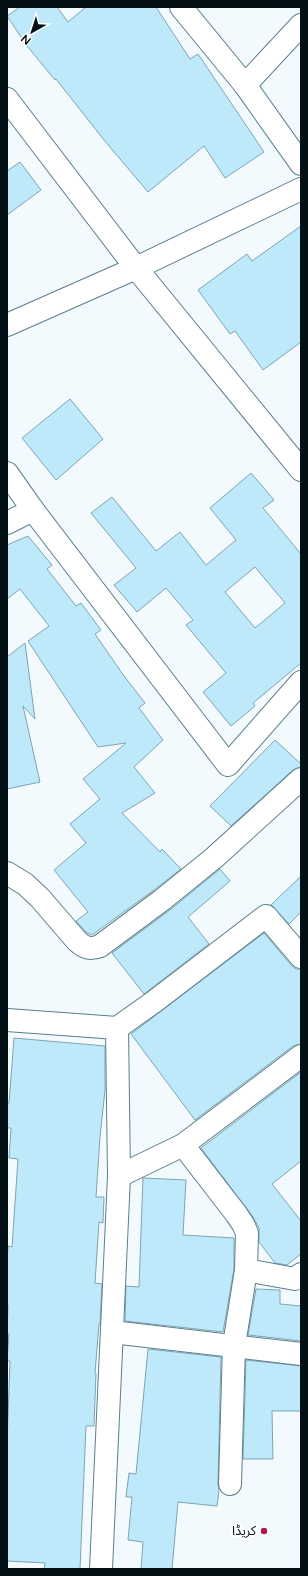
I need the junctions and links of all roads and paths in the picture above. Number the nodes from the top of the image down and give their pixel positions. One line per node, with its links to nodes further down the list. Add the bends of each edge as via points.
1 (181, 7): 3 (street)
2 (301, 25): 3 (street)
3 (245, 85): 5 (street)
4 (7, 99): 7 (street)
5 (301, 164)
6 (301, 189): 7 (street)
7 (136, 268): 8 (street); 9 (street)
8 (7, 325)
9 (301, 470)
10 (7, 473): 11 (street)
11 (33, 510): 12 (street); 13 (street, via 228,765)
12 (7, 523)
13 (298, 692)
14 (301, 779): 15 (street, via 215,857 162,900 100,946 92,949 77,941 40,898 25,884)
15 (7, 873)
16 (301, 956): 18 (street, via 266,916 155,1002)
17 (7, 1020): 18 (street)
18 (117, 1028): 21 (street)
19 (301, 1056): 20 (street)
20 (183, 1145): 21 (street); 22 (street, via 243,1224 247,1234)
21 (119, 1176): 24 (street)
22 (246, 1270): 23 (street, via 295,1279); 25 (street)
23 (301, 1274)
24 (112, 1332): 25 (street); 28 (street)
25 (234, 1345): 26 (street); 27 (street)
26 (301, 1354)
27 (230, 1484)
28 (101, 1569)

